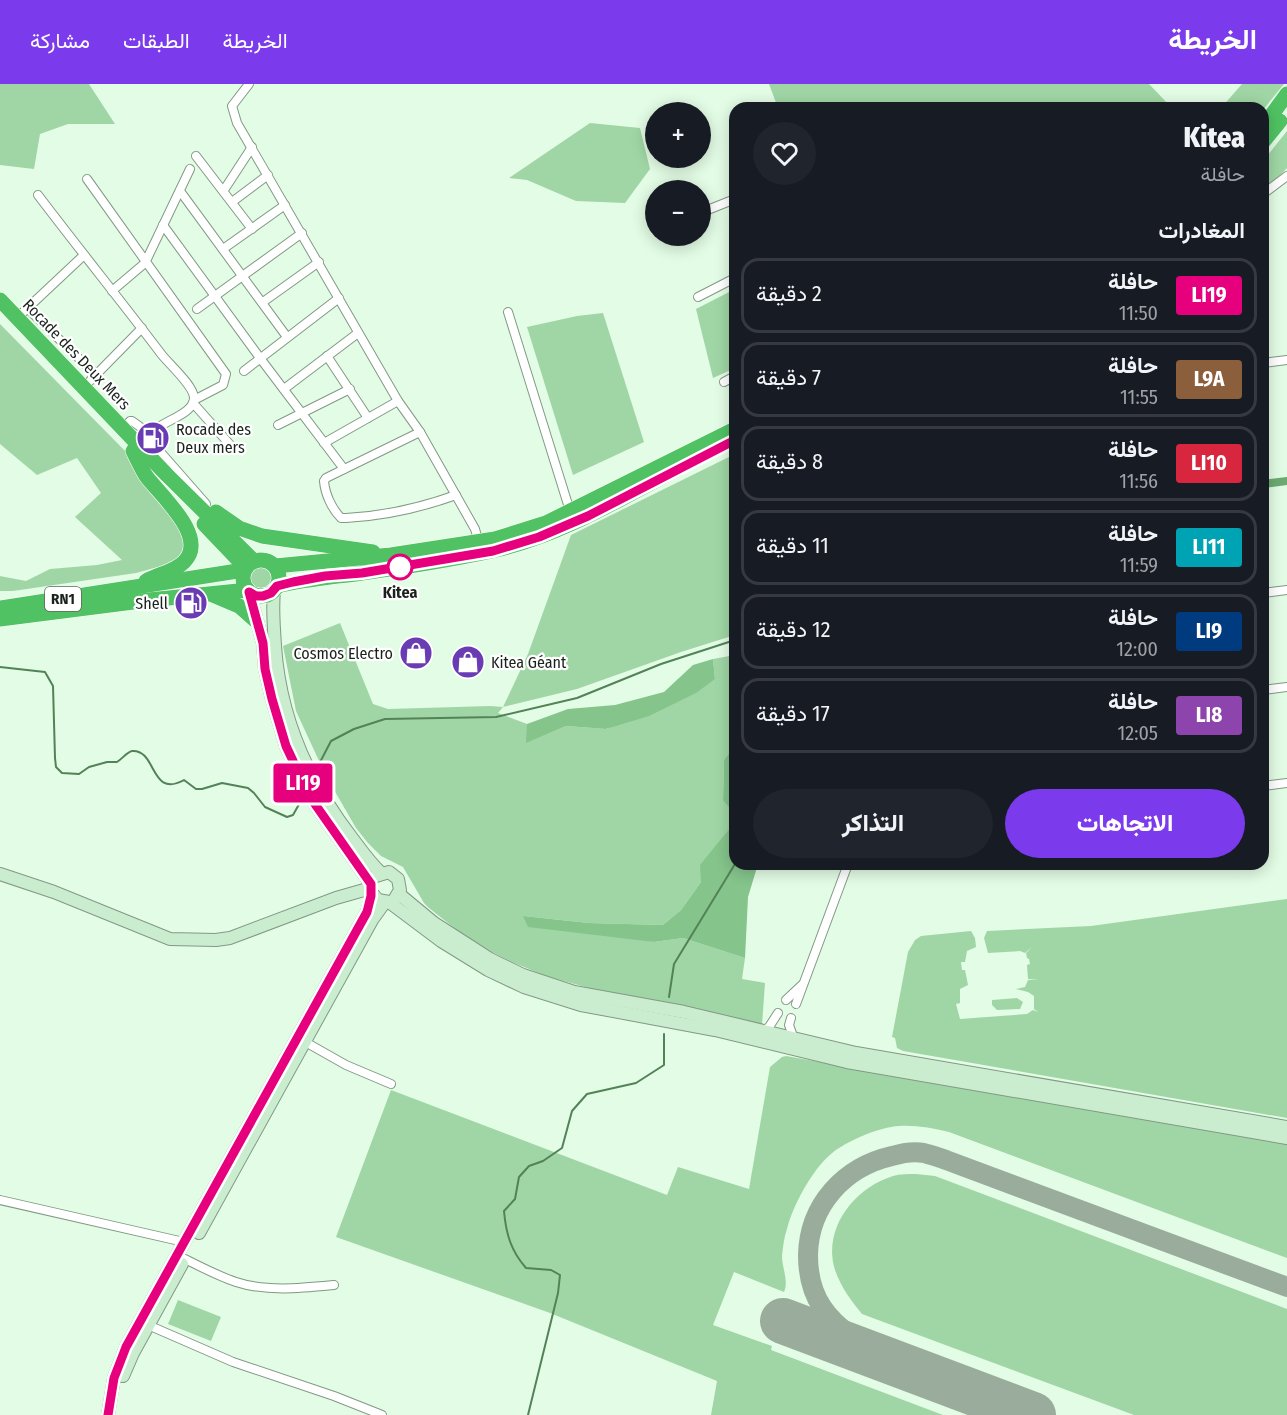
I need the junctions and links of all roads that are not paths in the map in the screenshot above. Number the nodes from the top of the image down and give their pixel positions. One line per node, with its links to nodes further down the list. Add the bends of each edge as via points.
1 (249, 84): 6 (street, via 232,106)
2 (1287, 94): 4 (highway)
3 (1287, 113): 5 (highway)
4 (1269, 119)
5 (1269, 135)
6 (252, 147): 9 (street); 12 (street)
7 (196, 156): 12 (street)
8 (190, 169): 14 (street)
9 (268, 175): 17 (street); 18 (street)
10 (1287, 176): 13 (street)
11 (87, 179): 26 (street)
12 (224, 190): 17 (street)
13 (1269, 190)
14 (180, 191): 20 (street); 23 (street)
15 (38, 195): 24 (street)
16 (729, 201): 19 (street)
17 (232, 202): 21 (street)
18 (285, 205): 21 (street); 22 (street)
19 (711, 209)
20 (164, 225): 26 (street); 30 (street)
21 (252, 229): 23 (street)
22 (302, 233): 25 (street); 27 (street)
23 (224, 249): 27 (street)
24 (84, 255): 29 (street); 38 (street)
25 (319, 262): 32 (street); 34 (street)
26 (145, 263): 29 (street); 56 (street, via 226,374 223,385)
27 (244, 276): 30 (street); 34 (street)
28 (729, 281): 31 (street)
29 (112, 291): 39 (street)
30 (215, 296): 35 (street); 45 (street)
31 (698, 297)
32 (339, 298): 40 (street); 41 (street)
33 (0, 300): 38 (highway, Rocade des Deux Mers)
34 (263, 302): 41 (street)
35 (197, 309)
36 (508, 312): 71 (street)
37 (0, 313): 67 (highway, Rocade des Deux Mers)
38 (22, 313): 42 (street); 43 (highway, Rocade des Deux Mers)
39 (142, 328): 49 (street); 56 (street, via 188,385)
40 (358, 333): 44 (street); 55 (street)
41 (287, 337): 45 (street)
42 (64, 344): 43 (street); 49 (street)
43 (53, 355): 52 (highway, Rocade des Deux Mers)
44 (327, 356): 53 (street); 54 (street)
45 (260, 358): 48 (street); 53 (street)
46 (1287, 360): 47 (street)
47 (1269, 362)
48 (244, 371)
49 (96, 375): 52 (street)
50 (729, 379): 51 (street)
51 (724, 382)
52 (83, 388): 60 (highway, Rocade des Deux Mers)
53 (284, 389): 57 (street)
54 (350, 389): 57 (street); 58 (street)
55 (398, 401): 58 (street); 61 (street)
56 (193, 402): 63 (street); 66 (street)
57 (303, 414): 59 (street); 64 (street)
58 (368, 418): 64 (street)
59 (278, 425)
60 (124, 428): 63 (street, via 132,420); 70 (highway, Rocade des Deux Mers, via 167,475)
61 (420, 432): 68 (street); 69 (street)
62 (729, 432): 71 (highway, RN1)
63 (150, 434): 70 (street, via 148,439 188,482)
64 (324, 442): 68 (street)
65 (729, 443): 76 (highway, RN1, via 539,537 493,551)
66 (233, 448)
67 (133, 451): 74 (highway, Rocade des Deux Mers); 77 (highway, via 145,474 186,527 191,541 190,554 182,564)
68 (344, 469): 69 (street, via 324,481 326,493 341,518 410,510)
69 (456, 495): 72 (street)
70 (204, 507): 73 (highway, via 239,528 262,536); 74 (highway, Rocade des Deux Mers)
71 (570, 511): 72 (highway, RN1, via 531,528)
72 (479, 543): 73 (highway, RN1)
73 (391, 555): 75 (highway, RN1)
74 (248, 566): 75 (highway, RN1, via 264,560); 77 (highway, RN1); 80 (highway, via 243,580)
75 (275, 566): 78 (highway, via 279,576)
76 (293, 582): 78 (highway, RN1); 84 (highway)
77 (138, 588): 83 (highway, RN1)
78 (275, 589): 80 (highway, RN1, via 263,596); 84 (street)
79 (1287, 590): 81 (street)
80 (249, 591): 82 (highway, RN1); 86 (street)
81 (1269, 592)
82 (211, 594): 85 (highway, RN1); 86 (highway, via 239,606)
83 (0, 608)
84 (272, 608): 92 (street, via 276,671 295,739 331,809)
85 (0, 620)
86 (257, 622): 94 (street, via 279,726 298,774)
87 (1287, 687): 88 (street)
88 (1269, 689)
89 (1287, 783): 90 (street)
90 (1269, 785)
91 (846, 870): 96 (street)
92 (381, 873): 94 (street, via 374,877); 95 (street, via 389,872 401,886)
93 (0, 874): 94 (street, via 153,933 185,941 230,938)
94 (371, 888): 95 (street, via 375,898); 102 (street, via 367,912)
95 (391, 899): 100 (street, via 474,950 539,981 591,996); 102 (street, via 372,920); 103 (street, via 427,932 471,960 543,993 834,1059)
96 (803, 985): 97 (street); 98 (street)
97 (786, 1000)
98 (796, 1004)
99 (778, 1014): 100 (street)
100 (768, 1032): 101 (street); 101 (street, via 790,1021)
101 (794, 1039): 103 (street)
102 (301, 1040): 104 (street); 108 (street); 109 (street)
103 (882, 1063): 105 (street); 106 (street)
104 (391, 1084)
105 (1287, 1127)
106 (1287, 1138)
107 (0, 1200): 108 (street)
108 (184, 1242): 112 (street, via 122,1357)
109 (185, 1259): 110 (street, via 247,1285); 111 (street)
110 (334, 1286)
111 (148, 1325): 113 (street, via 124,1374); 114 (street, via 233,1362)
112 (108, 1415)
113 (115, 1415)
114 (382, 1415)

